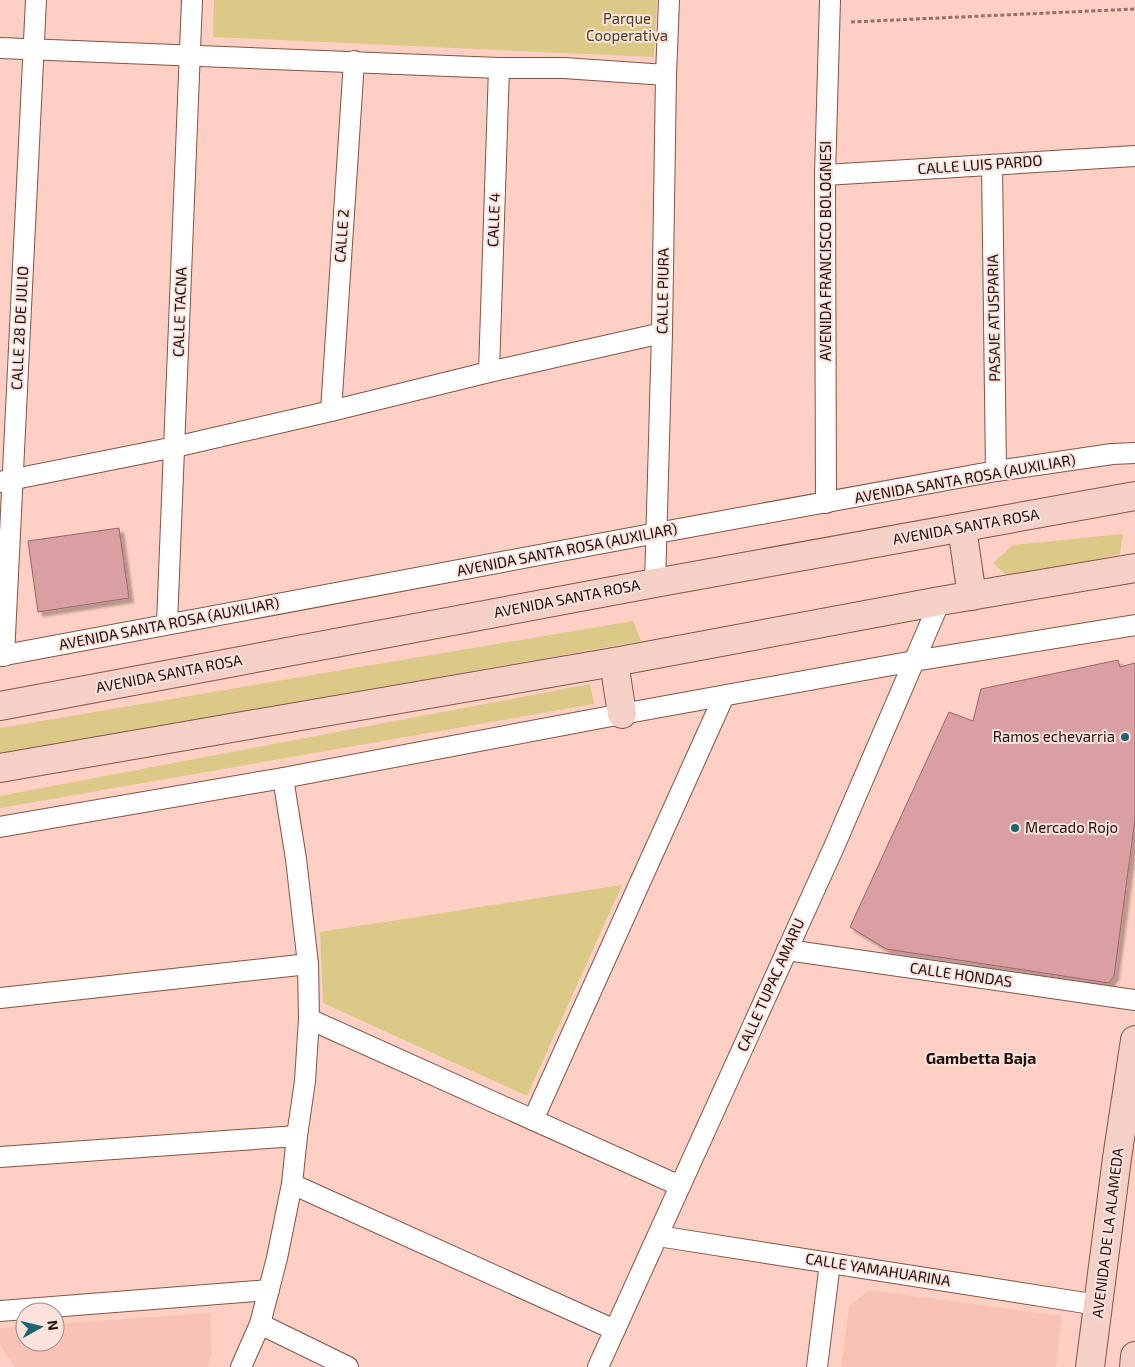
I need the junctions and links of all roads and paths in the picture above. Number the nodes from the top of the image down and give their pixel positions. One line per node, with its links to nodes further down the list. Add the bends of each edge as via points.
1 (36, 0): 8 (street, CALLE 28 DE JULIO)
2 (192, 0): 9 (street, CALLE TACNA)
3 (669, 0): 12 (street, CALLE PIURA)
4 (830, 0): 6 (street, AVENIDA FRANCISCO BOLOGNESI)
5 (1135, 8): 6 (path)
6 (830, 23): 15 (street, AVENIDA FRANCISCO BOLOGNESI)
7 (0, 48): 8 (street)
8 (34, 48): 9 (street); 22 (street, CALLE 28 DE JULIO)
9 (190, 56): 10 (street); 19 (street, CALLE TACNA)
10 (354, 62): 11 (street); 18 (street, CALLE 2)
11 (499, 68): 12 (street, via 564,68); 17 (street, CALLE 4)
12 (666, 75): 16 (street, CALLE PIURA)
13 (1135, 156): 14 (street, CALLE LUIS PARDO)
14 (992, 165): 15 (street, CALLE LUIS PARDO); 21 (street, PASAJE ATUSPARIA)
15 (825, 175): 24 (street, AVENIDA FRANCISCO BOLOGNESI)
16 (662, 333): 17 (street); 26 (street, CALLE PIURA)
17 (489, 372): 18 (street)
18 (331, 412): 19 (street)
19 (175, 447): 22 (street); 31 (street, CALLE TACNA)
20 (1135, 453): 21 (street, AVENIDA SANTA ROSA (AUXILIAR))
21 (996, 471): 24 (street, AVENIDA SANTA ROSA (AUXILIAR))
22 (6, 481): 33 (street, CALLE 28 DE JULIO)
23 (1135, 496): 25 (main road, AVENIDA SANTA ROSA)
24 (826, 503): 26 (street, AVENIDA SANTA ROSA (AUXILIAR))
25 (962, 528): 28 (main road, AVENIDA SANTA ROSA); 29 (main road)
26 (657, 533): 28 (street, CALLE PIURA); 31 (street, AVENIDA SANTA ROSA (AUXILIAR))
27 (1135, 568): 29 (main road)
28 (655, 583): 37 (main road, AVENIDA SANTA ROSA)
29 (972, 596): 30 (main road)
30 (940, 601): 34 (main road); 35 (street, CALLE TUPAC AMARU)
31 (167, 624): 33 (street, AVENIDA SANTA ROSA (AUXILIAR))
32 (1135, 626): 35 (street)
33 (2, 656)
34 (614, 662): 38 (main road); 39 (main road)
35 (914, 662): 36 (street); 42 (street, CALLE TUPAC AMARU)
36 (724, 696): 38 (street); 48 (street)
37 (0, 706)
38 (622, 714): 40 (street)
39 (0, 768)
40 (283, 778): 41 (street); 43 (street)
41 (0, 828)
42 (787, 950): 45 (street, CALLE HONDAS); 53 (street, CALLE TUPAC AMARU)
43 (308, 964): 44 (street); 46 (street)
44 (0, 998)
45 (1135, 1000)
46 (310, 1019): 48 (street); 49 (street)
47 (1135, 1040): 51 (main road, AVENIDA DE LA ALAMEDA)
48 (533, 1120): 53 (street)
49 (297, 1136): 50 (street); 52 (street)
50 (0, 1157)
51 (1126, 1159): 57 (main road, AVENIDA DE LA ALAMEDA)
52 (292, 1184): 56 (street); 60 (street)
53 (680, 1186): 54 (street, CALLE TUPAC AMARU)
54 (658, 1236): 55 (street, CALLE YAMAHUARINA); 60 (street, CALLE TUPAC AMARU)
55 (830, 1263): 57 (street, CALLE YAMAHUARINA); 65 (street)
56 (269, 1290): 58 (street); 59 (street)
57 (1098, 1305): 66 (main road, AVENIDA DE LA ALAMEDA)
58 (0, 1311)
59 (260, 1324): 62 (street); 63 (street)
60 (615, 1330): 64 (street, CALLE TUPAC AMARU)
61 (1135, 1356): 67 (main road)
62 (241, 1367)
63 (348, 1367)
64 (598, 1367)
65 (817, 1367)
66 (1090, 1367)
67 (1134, 1367)

